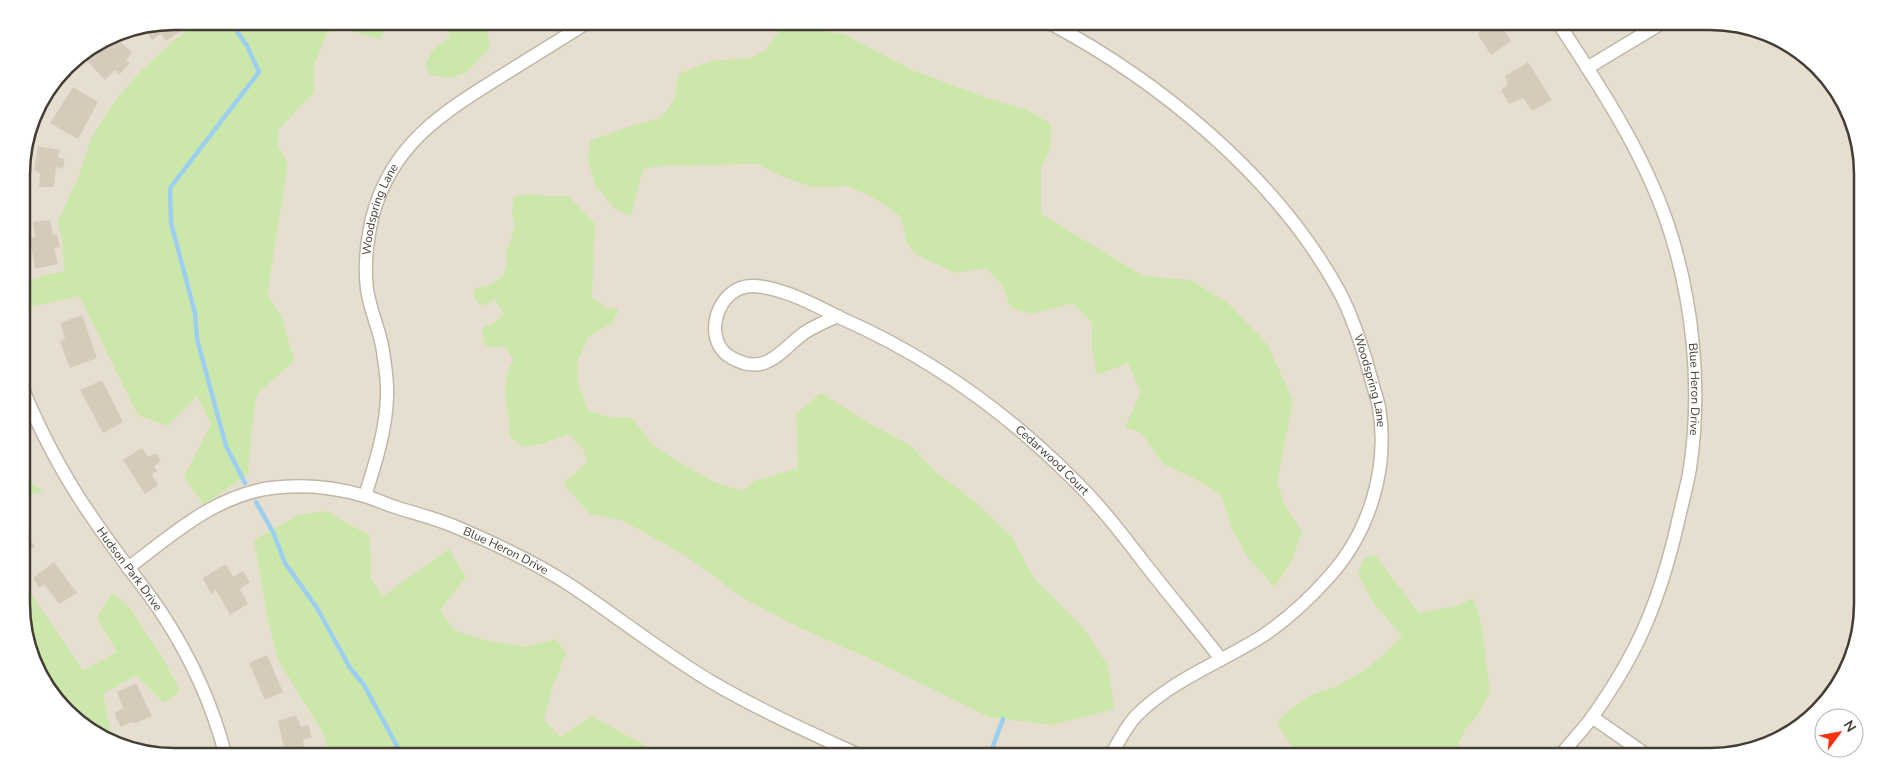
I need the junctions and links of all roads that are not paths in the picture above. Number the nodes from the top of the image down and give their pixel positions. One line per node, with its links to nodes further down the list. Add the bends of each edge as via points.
1 (576, 30): 8 (street, Woodspring Lane, via 446,111 415,139 382,185 368,237 366,268 372,315 383,350 387,396 379,451)
2 (1063, 30): 10 (street, Woodspring Lane, via 1137,77 1181,111 1219,143 1271,195 1311,247 1340,294 1363,349 1379,406 1380,469 1370,509 1345,558 1312,594 1266,634)
3 (1563, 30): 5 (street, Blue Heron Drive)
4 (1650, 30): 5 (street)
5 (1587, 68): 11 (street, Blue Heron Drive, via 1638,152 1667,221 1688,307 1695,380 1690,469 1668,563 1646,626)
6 (838, 316): 6 (street, Cedarwood Court, via 779,291 749,286 726,297 716,316 716,336 730,357 742,363 764,364 813,327); 10 (street, Cedarwood Court, via 892,342 959,383 1006,417 1092,499)
7 (30, 404): 9 (street, Hudson Park Drive, via 55,457 92,519)
8 (365, 496): 9 (street, Blue Heron Drive, via 298,486 241,495 195,517); 13 (street, Blue Heron Drive, via 454,526 531,562 710,681)
9 (128, 568): 12 (street, Hudson Park Drive, via 161,612 192,666)
10 (1221, 659): 14 (street, Woodspring Lane, via 1165,690 1137,715)
11 (1592, 717): 15 (street, Blue Heron Drive); 16 (street)
12 (223, 748)
13 (843, 748)
14 (1115, 748)
15 (1567, 748)
16 (1637, 748)

